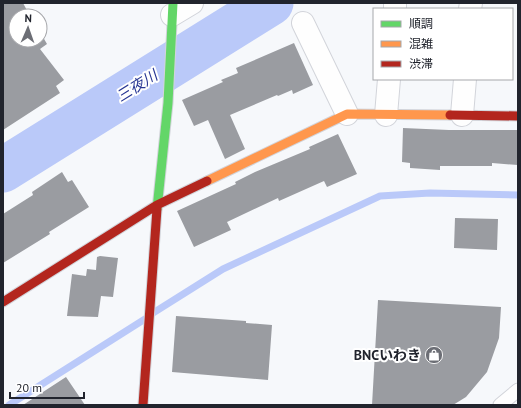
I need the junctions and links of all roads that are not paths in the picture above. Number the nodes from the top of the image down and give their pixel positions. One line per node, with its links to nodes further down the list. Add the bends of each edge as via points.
1 (192, 3): 2 (street)
2 (173, 9): 10 (street, via 168,103)
3 (303, 23): 6 (street)
4 (389, 80): 7 (street)
5 (465, 80): 8 (street)
6 (347, 114): 7 (street); 10 (street)
7 (386, 115): 8 (street)
8 (462, 115): 9 (street)
9 (518, 116)
10 (157, 205): 11 (street); 13 (street)
11 (3, 302)
12 (518, 390): 14 (lane)
13 (143, 405)
14 (500, 405)

